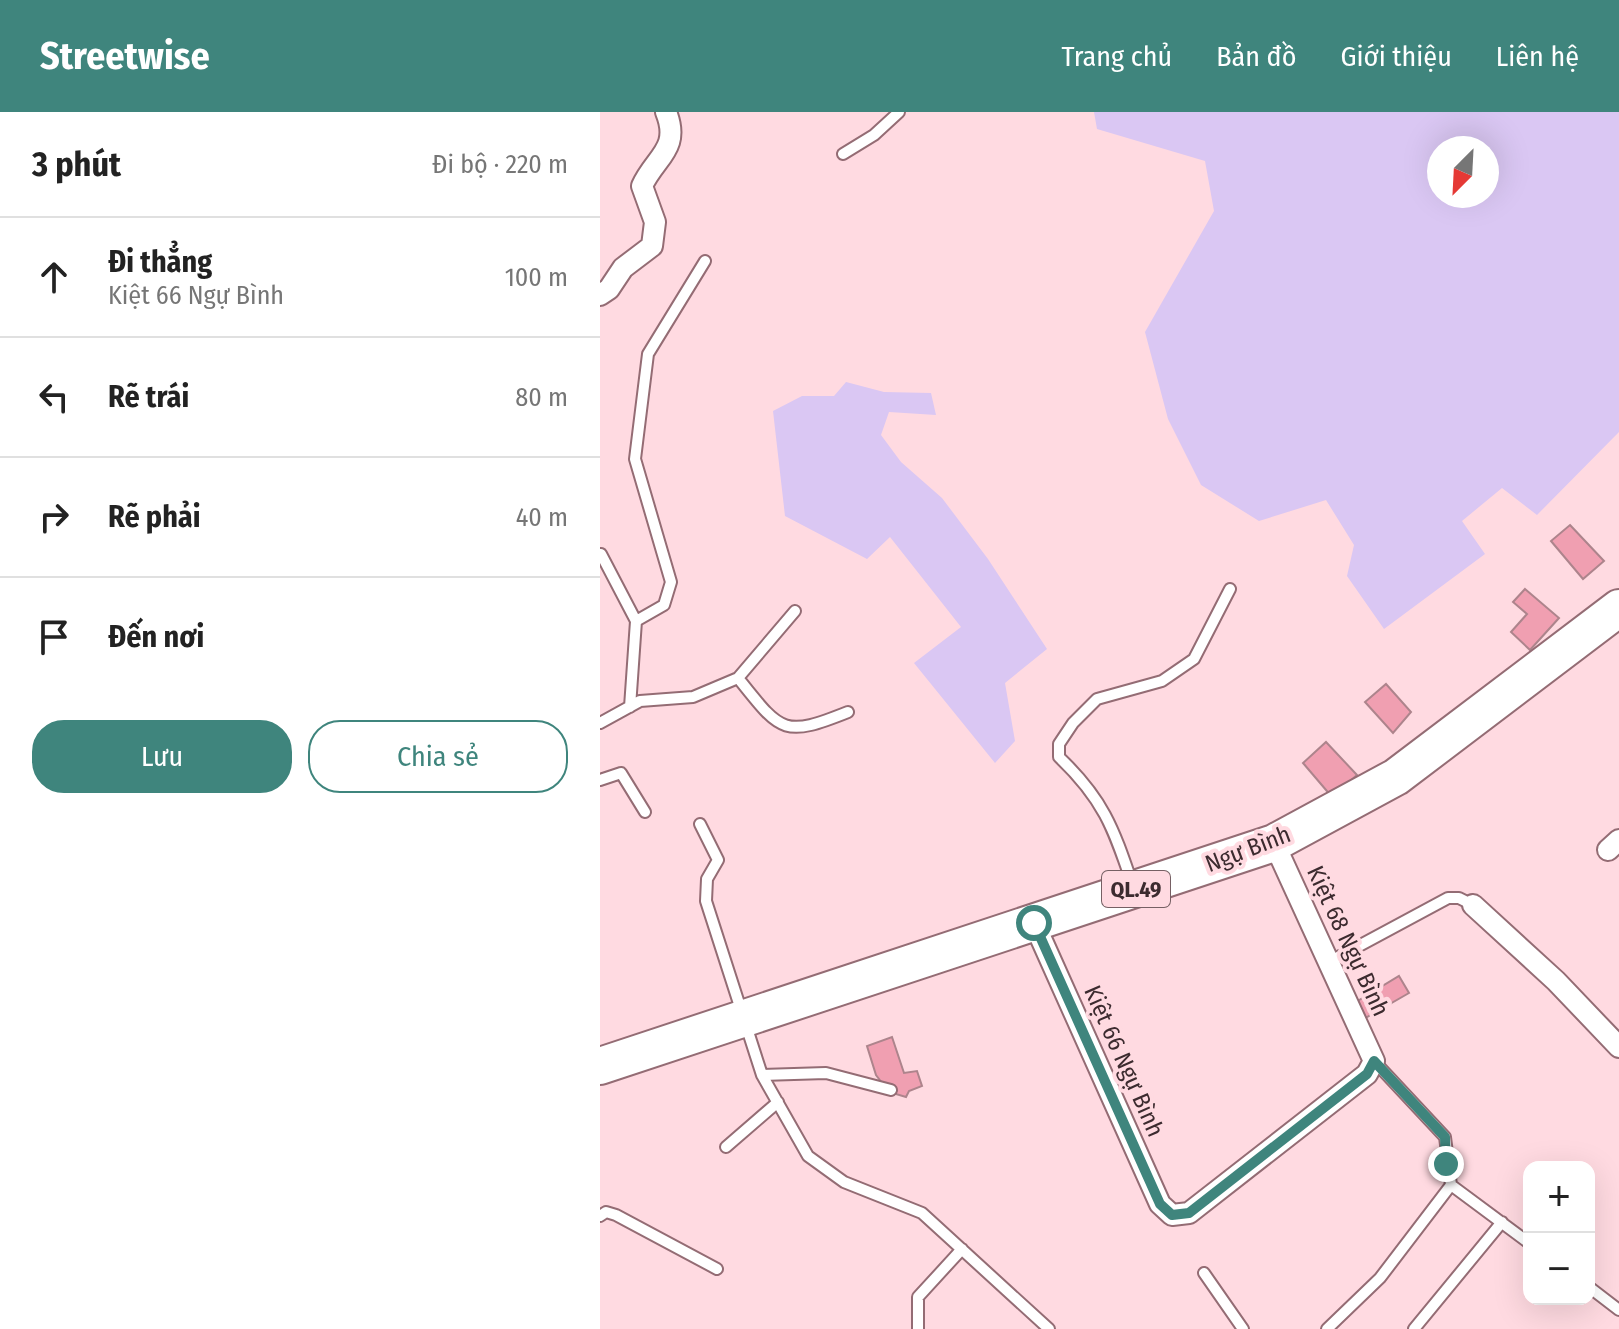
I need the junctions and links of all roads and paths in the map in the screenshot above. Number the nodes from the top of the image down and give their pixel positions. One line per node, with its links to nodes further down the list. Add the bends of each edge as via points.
1 (666, 112): 5 (street, via 672,131 669,145 642,186 655,222 652,246)
2 (899, 112): 3 (lane)
3 (843, 154)
4 (705, 261): 10 (lane, via 648,354 635,459 671,582 664,605)
5 (600, 295)
6 (601, 554): 10 (lane)
7 (1230, 589): 19 (lane, via 1194,659 1162,681 1097,699 1059,744 1059,757 1103,808)
8 (1619, 608): 18 (highway, Ngự Bình / QL.49, via 1396,777)
9 (795, 611): 11 (lane)
10 (636, 621): 12 (lane)
11 (738, 678): 12 (lane, via 693,697 640,701); 13 (lane, via 781,724 803,730)
12 (630, 707): 14 (lane)
13 (848, 712)
14 (600, 723)
15 (600, 780): 16 (lane, via 621,773)
16 (645, 812)
17 (700, 824): 23 (lane, via 718,860 707,879 706,901)
18 (1274, 843): 19 (highway, Ngự Bình / QL.49); 22 (street, Kiệt 68 Ngự Bình)
19 (1134, 890): 21 (highway, Ngự Bình / QL.49)
20 (1473, 905): 22 (lane, via 1448,898); 24 (street)
21 (1034, 923): 23 (highway, Ngự Bình / QL.49); 25 (street, Kiệt 66 Ngự Bình, via 1160,1204 1172,1215 1189,1213 1367,1074)
22 (1329, 962): 25 (street, Kiệt 68 Ngự Bình)
23 (742, 1018): 26 (highway, Ngự Bình / QL.49); 27 (lane)
24 (1619, 1047)
25 (1374, 1061): 31 (lane, via 1445,1137)
26 (600, 1066)
27 (762, 1075): 28 (lane, via 826,1073); 29 (lane)
28 (891, 1090)
29 (778, 1102): 30 (lane); 35 (lane, via 808,1156 844,1182 922,1213)
30 (726, 1147)
31 (1451, 1185): 33 (lane); 43 (lane, via 1380,1278)
32 (600, 1216): 36 (lane, via 616,1215)
33 (1502, 1222): 34 (lane); 44 (lane)
34 (1523, 1238)
35 (962, 1249): 40 (lane, via 918,1297); 41 (lane)
36 (717, 1269)
37 (1204, 1273): 42 (lane)
38 (1595, 1292): 39 (lane)
39 (1619, 1310)
40 (918, 1329)
41 (1049, 1329)
42 (1243, 1329)
43 (1327, 1329)
44 (1414, 1329)

